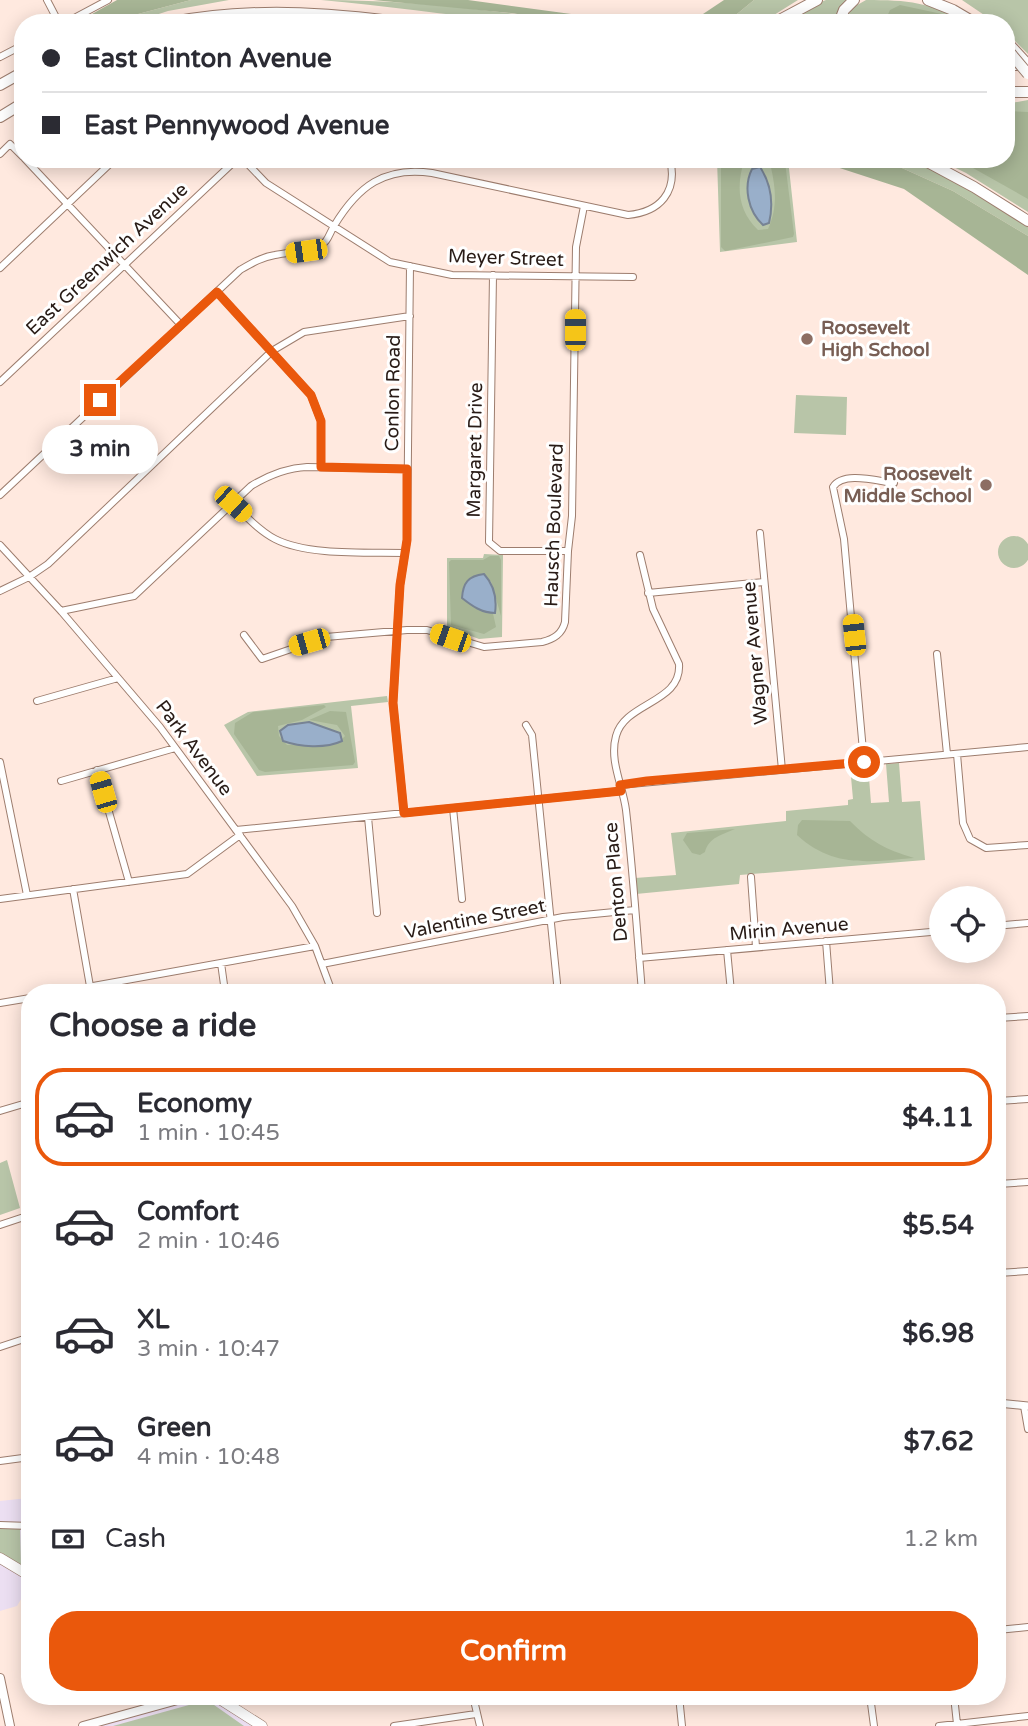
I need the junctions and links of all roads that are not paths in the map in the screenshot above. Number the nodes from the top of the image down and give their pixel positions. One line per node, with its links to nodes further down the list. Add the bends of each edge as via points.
1 (108, 0): 7 (street)
2 (801, 0): 10 (highway)
3 (817, 0): 11 (highway)
4 (854, 0): 12 (highway)
5 (928, 0): 13 (highway)
6 (947, 0): 14 (highway)
7 (82, 14)
8 (225, 14): 9 (highway)
9 (331, 14)
10 (780, 14)
11 (791, 14)
12 (842, 14)
13 (960, 14)
14 (970, 14)
15 (1015, 53): 17 (highway)
16 (1015, 56): 18 (highway, bridge)
17 (1028, 65)
18 (1028, 74)
19 (14, 148): 20 (street, via 10,144)
20 (0, 154)
21 (34, 168): 27 (street)
22 (106, 168): 27 (street)
23 (227, 168): 31 (street, East Greenwich Avenue)
24 (252, 168): 30 (street, Meyer Street, via 266,183)
25 (671, 168): 28 (street, via 667,194 642,214)
26 (938, 168): 29 (highway)
27 (68, 204): 31 (street); 33 (street)
28 (584, 206): 30 (street, via 406,170 370,184); 35 (street, Hausch Boulevard)
29 (1028, 221)
30 (334, 227): 32 (street, Meyer Street, via 390,262); 37 (street, via 318,247 257,259)
31 (124, 265): 39 (street); 41 (street, East Greenwich Avenue)
32 (410, 266): 34 (street, Meyer Street, via 452,275); 38 (street, Conlon Road)
33 (0, 268)
34 (493, 275): 35 (street, Meyer Street); 49 (street, Margaret Drive, via 489,542 500,551)
35 (575, 276): 36 (street, Meyer Street); 49 (street, Hausch Boulevard)
36 (633, 277)
37 (217, 292): 39 (street); 40 (street)
38 (410, 316): 40 (street, via 304,332); 43 (street, Conlon Road)
39 (181, 325): 45 (street)
40 (272, 351): 42 (street, via 316,405 321,421); 52 (street)
41 (0, 382)
42 (321, 467): 43 (street); 46 (street, via 293,468 269,476)
43 (407, 469): 50 (street, Conlon Road)
44 (894, 483): 67 (street, via 844,478 833,487 844,541)
45 (0, 495)
46 (233, 504): 50 (street, via 263,532 290,545); 56 (street, via 134,596)
47 (760, 533): 53 (street, Wagner Avenue)
48 (0, 545): 52 (street, Park Avenue)
49 (568, 551): 57 (street, Hausch Boulevard, via 565,622 550,640 484,647 427,630)
50 (405, 553): 57 (street, Conlon Road)
51 (640, 555): 55 (street, Denton Place)
52 (29, 577): 54 (street); 56 (street, Park Avenue)
53 (764, 582): 55 (street); 70 (street, Wagner Avenue)
54 (0, 592)
55 (648, 593): 72 (street, Denton Place, via 680,673 669,690 618,729 614,750)
56 (61, 611): 60 (street, Park Avenue)
57 (397, 631): 58 (street, Hausch Boulevard, via 326,637 262,659); 75 (street, Conlon Road, via 393,703)
58 (244, 635)
59 (937, 654): 65 (street)
60 (118, 678): 61 (street); 64 (street, Park Avenue)
61 (37, 701)
62 (526, 725): 73 (street, via 532,735)
63 (1028, 747): 66 (street)
64 (175, 748): 69 (street); 77 (street, Park Avenue)
65 (947, 754): 66 (street); 67 (street)
66 (957, 754): 78 (street, via 967,835 986,848)
67 (864, 762): 70 (street)
68 (0, 765): 82 (street)
69 (97, 770): 71 (street); 80 (street)
70 (782, 770): 72 (street)
71 (61, 780)
72 (620, 788): 73 (street); 85 (street, Denton Place, via 626,807)
73 (538, 799): 74 (street); 87 (street)
74 (453, 808): 75 (street); 84 (street)
75 (404, 813): 76 (street)
76 (368, 817): 77 (street); 86 (street)
77 (238, 833): 80 (street, via 187,874); 92 (street, Park Avenue, via 292,906)
78 (1028, 845)
79 (751, 877): 93 (street)
80 (129, 882): 81 (street)
81 (73, 889): 82 (street); 98 (street)
82 (27, 895): 83 (street)
83 (0, 899)
84 (462, 899)
85 (635, 910): 87 (street, Valentine Street); 95 (street, Denton Place)
86 (377, 913)
87 (551, 921): 97 (street, Valentine Street); 102 (street)
88 (1028, 923): 89 (street)
89 (1006, 925)
90 (929, 932): 91 (street, Mirin Avenue)
91 (826, 941): 93 (street, Mirin Avenue); 105 (street)
92 (315, 946): 96 (street); 97 (street, Park Avenue)
93 (756, 947): 94 (street, Mirin Avenue)
94 (727, 950): 95 (street, Mirin Avenue); 104 (street)
95 (639, 958): 103 (street, Denton Place)
96 (221, 963): 99 (street); 100 (street)
97 (322, 964): 101 (street, Park Avenue)
98 (90, 984)
99 (120, 984)
100 (224, 984)
101 (329, 984)
102 (555, 984)
103 (641, 984)
104 (729, 984)
105 (829, 984)
106 (21, 1000): 107 (street)
107 (0, 1003)
108 (1028, 1016): 109 (street)
109 (1006, 1017)
110 (1028, 1099): 111 (street)
111 (1006, 1100)
112 (21, 1105): 113 (street)
113 (0, 1111)
114 (1028, 1182): 115 (street)
115 (1006, 1183)
116 (21, 1218): 117 (street)
117 (0, 1225)
118 (1028, 1271): 119 (street)
119 (1006, 1272)
120 (21, 1341): 121 (street)
121 (0, 1347)
122 (1006, 1405): 123 (street)
123 (1026, 1406): 124 (street)
124 (1028, 1429)
125 (21, 1458): 126 (street)
126 (0, 1461)
127 (0, 1525): 128 (street)
128 (21, 1526)
129 (0, 1558): 130 (main road)
130 (21, 1571)
131 (1028, 1627): 132 (street)
132 (1006, 1629)
133 (0, 1678): 143 (main road)
134 (159, 1705): 144 (main road)
135 (229, 1705): 145 (main road)
136 (474, 1705): 140 (street)
137 (680, 1705): 148 (street)
138 (871, 1705): 149 (street)
139 (955, 1705): 142 (street)
140 (476, 1714): 146 (street); 147 (street)
141 (1028, 1716): 142 (street)
142 (957, 1724): 150 (street)
143 (10, 1726)
144 (83, 1726)
145 (262, 1726)
146 (394, 1726)
147 (480, 1726)
148 (682, 1726)
149 (874, 1726)
150 (939, 1726)

